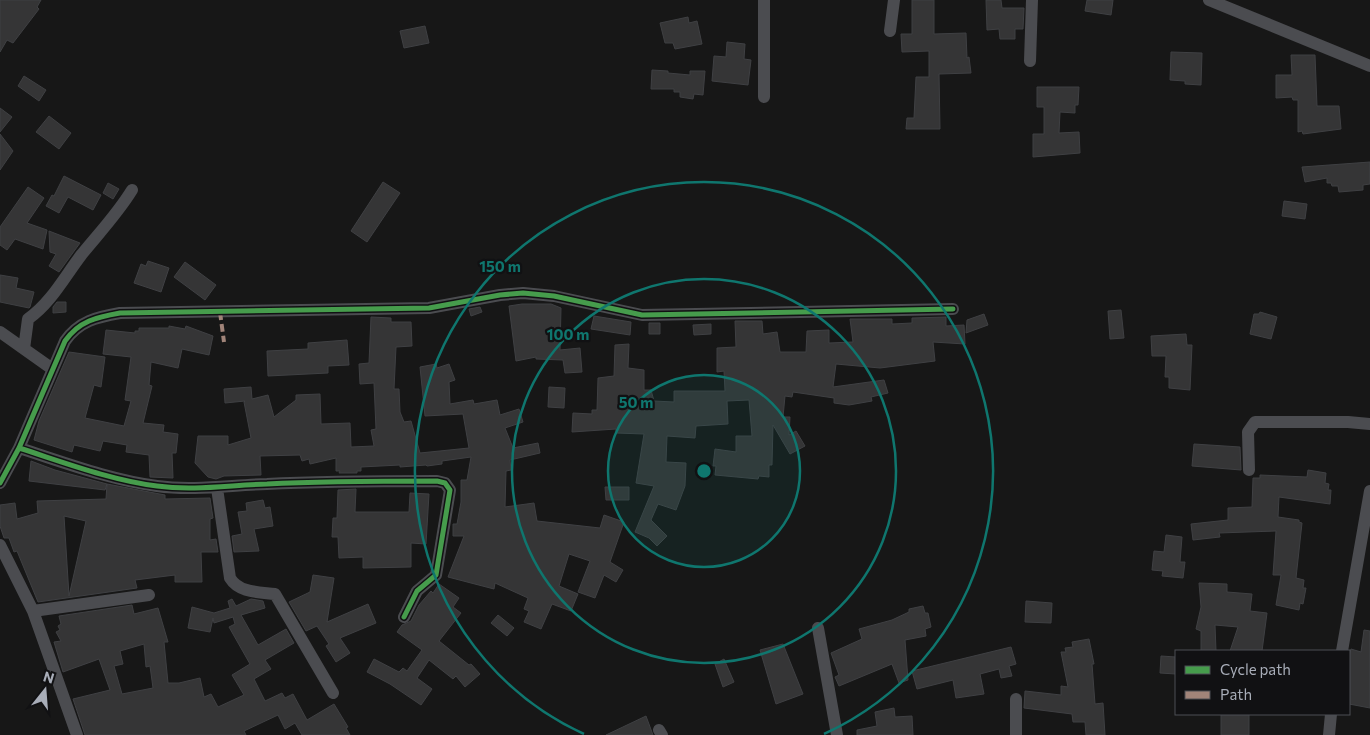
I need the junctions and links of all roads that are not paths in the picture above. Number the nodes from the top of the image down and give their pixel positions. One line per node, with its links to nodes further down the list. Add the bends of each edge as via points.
1 (764, 0): 8 (street)
2 (894, 0): 5 (street)
3 (1032, 0): 6 (street)
4 (1209, 0): 7 (street)
5 (890, 31)
6 (1030, 62)
7 (1370, 66)
8 (764, 97)
9 (132, 190): 12 (street, via 39,311 28,319)
10 (953, 309): 13 (street, via 642,314 524,293 430,308 120,313 98,317 72,330)
11 (0, 332): 12 (street)
12 (24, 348): 13 (street)
13 (51, 368): 15 (street)
14 (1370, 424): 16 (street, via 1255,422 1248,432)
15 (19, 448): 17 (street); 18 (street, via 137,483)
16 (1249, 470)
17 (0, 483)
18 (217, 488): 23 (street, via 354,481 445,483 450,490 439,567 432,580 417,591); 26 (street, via 230,578 235,586 244,590 275,594)
19 (1370, 491): 25 (street)
20 (0, 545): 22 (street)
21 (149, 595): 22 (street)
22 (33, 611): 29 (street)
23 (404, 617)
24 (818, 628): 30 (street)
25 (1342, 650)
26 (333, 693)
27 (1016, 699): 31 (street)
28 (1331, 715): 32 (street)
29 (77, 735)
30 (837, 735)
31 (1016, 735)
32 (1329, 735)

